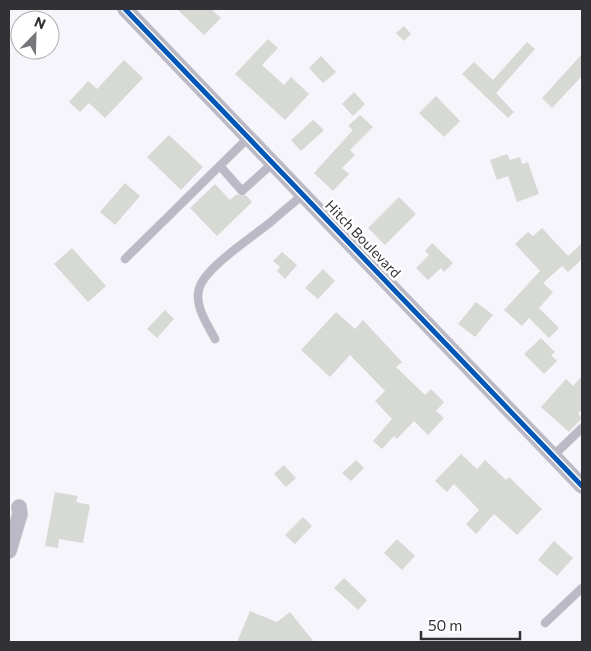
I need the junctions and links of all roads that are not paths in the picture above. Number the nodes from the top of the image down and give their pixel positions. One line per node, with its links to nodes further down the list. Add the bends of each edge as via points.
1 (125, 9): 2 (street, Hitch Boulevard)
2 (249, 137): 3 (street, Hitch Boulevard); 4 (lane)
3 (274, 162): 4 (lane, via 242,191); 5 (street, Hitch Boulevard)
4 (220, 166): 6 (lane)
5 (304, 194): 7 (lane, via 207,275 199,289 199,305); 9 (street, Hitch Boulevard)
6 (125, 259)
7 (215, 339)
8 (582, 428): 9 (lane)
9 (553, 456): 10 (street, Hitch Boulevard)
10 (582, 486)
11 (19, 506): 12 (street, via 20,514)
12 (9, 550)
13 (582, 588): 14 (lane)
14 (545, 624)

